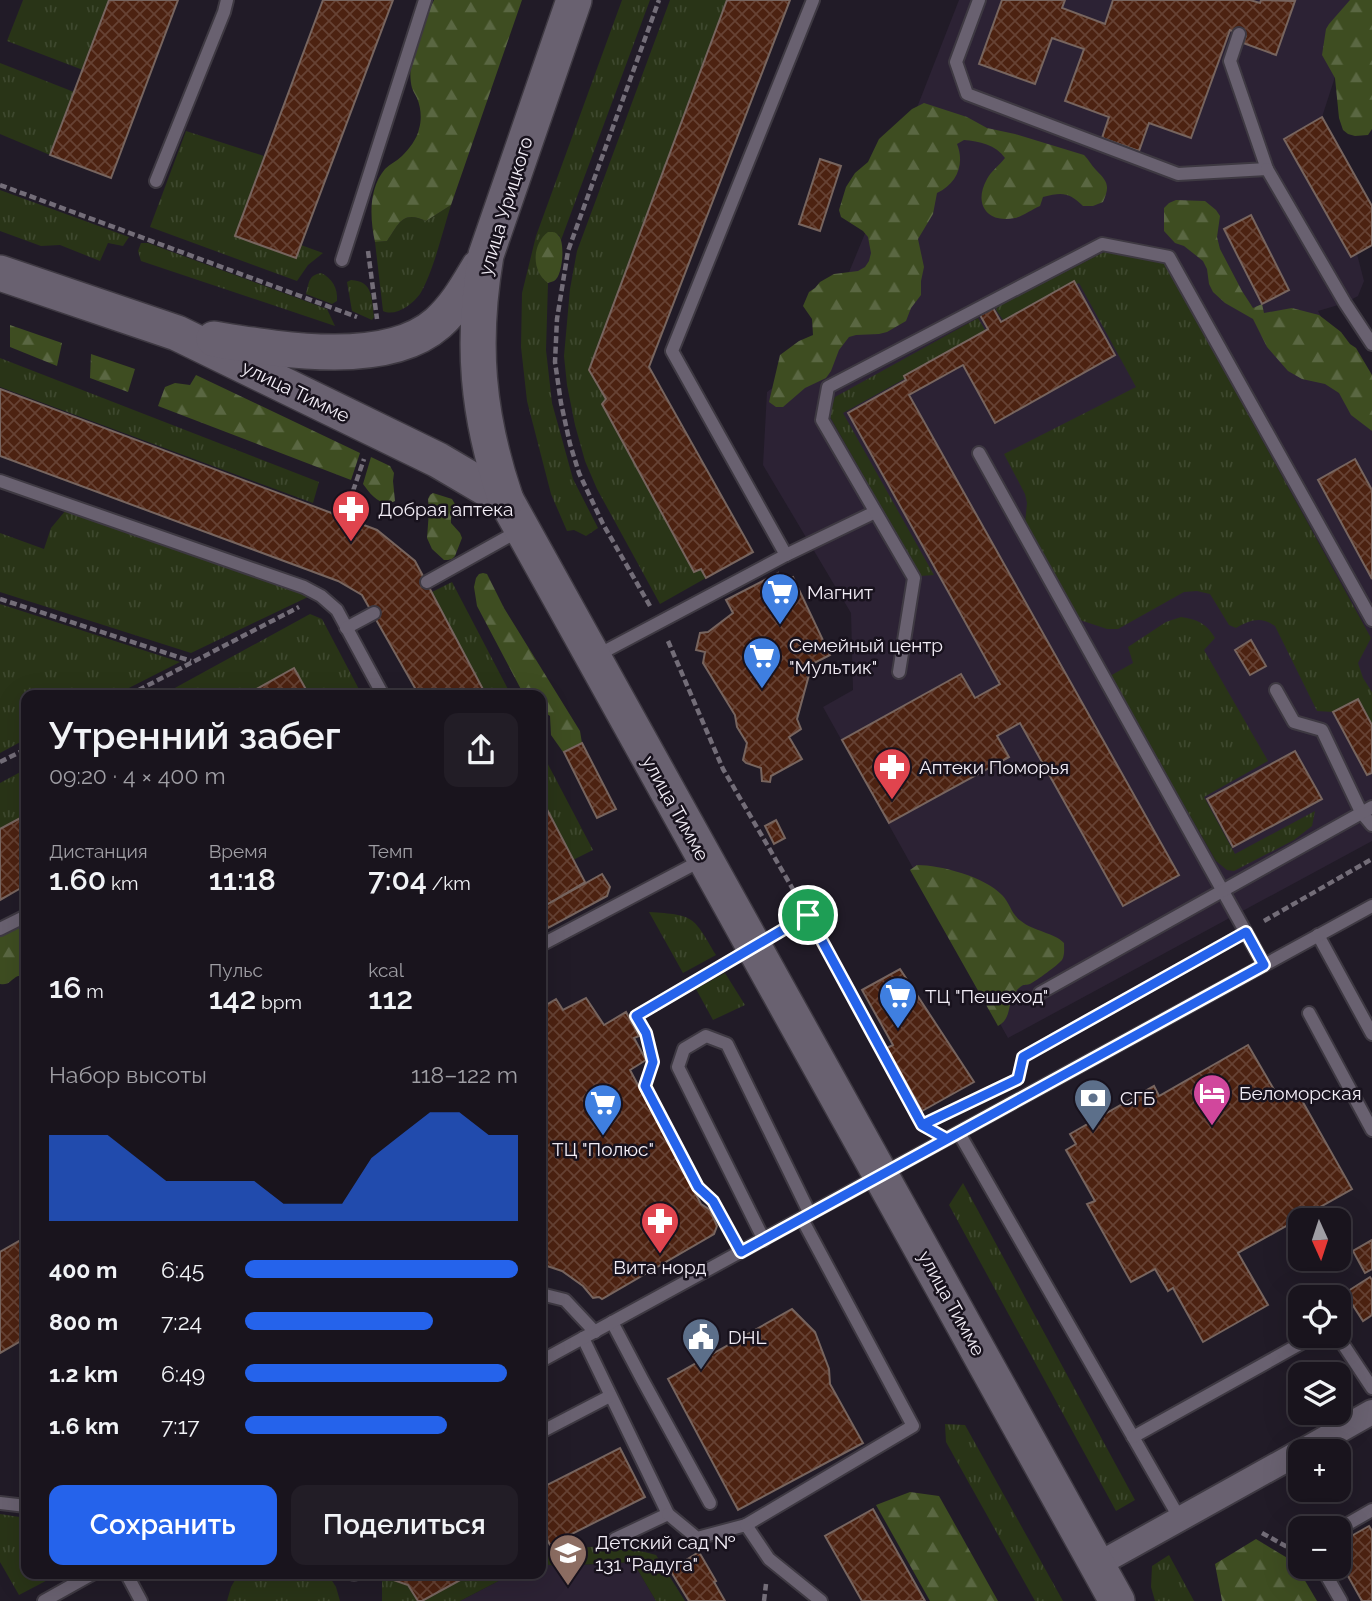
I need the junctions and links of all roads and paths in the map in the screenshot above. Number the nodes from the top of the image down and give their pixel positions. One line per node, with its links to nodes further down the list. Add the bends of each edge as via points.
1 (227, 0): 9 (lane)
2 (425, 0): 12 (lane)
3 (574, 0): 11 (main road, улица Урицкого)
4 (659, 0): 27 (path, via 568,251 555,362 579,473)
5 (813, 0): 21 (lane, via 672,351)
6 (979, 0): 8 (lane, via 956,62 967,94 1178,174)
7 (1239, 34): 8 (lane, via 1230,61)
8 (1267, 169): 16 (lane)
9 (156, 181)
10 (0, 185): 14 (path)
11 (486, 255): 15 (main road, via 458,302 437,324 394,345 306,352); 20 (main road, улица Урицкого, via 478,310 479,379 489,447)
12 (342, 260)
13 (0, 273): 15 (main road, улица Тимме)
14 (365, 320)
15 (177, 333): 20 (main road, улица Тимме, via 438,460)
16 (1372, 344)
17 (979, 453): 41 (lane)
18 (0, 481): 23 (lane)
19 (875, 512): 21 (lane); 26 (lane, via 821,420 828,387 1102,244 1169,257); 31 (lane, via 914,578)
20 (514, 515): 22 (lane); 29 (main road, улица Тимме)
21 (786, 555): 27 (lane)
22 (428, 582)
23 (321, 596): 28 (lane, via 337,610); 30 (path)
24 (0, 599): 30 (path)
25 (374, 613): 28 (lane)
26 (1372, 620)
27 (660, 622): 29 (lane); 43 (path, via 723,769)
28 (346, 628): 33 (lane)
29 (593, 657): 39 (main road, улица Тимме)
30 (192, 662): 32 (path)
31 (899, 672)
32 (139, 690)
33 (380, 690)
34 (1276, 690): 37 (lane, via 1294,722 1322,730)
35 (21, 752): 36 (path)
36 (0, 762)
37 (1366, 810): 38 (lane); 41 (lane)
38 (1372, 825)
39 (705, 859): 48 (lane); 49 (main road, улица Тимме)
40 (1372, 859): 46 (path)
41 (1222, 891): 46 (lane); 51 (lane)
42 (1372, 906): 47 (lane)
43 (808, 915): 49 (path); 56 (path)
44 (21, 918): 45 (lane)
45 (0, 929)
46 (1246, 932): 50 (lane); 54 (path, via 1023,1057)
47 (1318, 935): 50 (lane); 53 (lane)
48 (546, 942)
49 (754, 947): 59 (main road, улица Тимме); 62 (path, via 636,1016 653,1062 645,1086 698,1187 713,1201)
50 (1264, 965): 58 (lane)
51 (1040, 993)
52 (1309, 1013): 57 (lane)
53 (1372, 1034)
54 (1018, 1079)
55 (934, 1120): 56 (path)
56 (922, 1125): 58 (path)
57 (1372, 1130)
58 (953, 1136): 59 (lane); 74 (lane)
59 (881, 1176): 60 (lane); 88 (main road, улица Тимме)
60 (806, 1216): 61 (lane); 61 (lane, via 727,1044 706,1036 684,1049 678,1067); 84 (lane, via 913,1426)
61 (764, 1240): 62 (lane)
62 (741, 1252): 64 (lane)
63 (546, 1295): 65 (lane, via 565,1300)
64 (612, 1322): 65 (lane); 78 (lane)
65 (595, 1332): 66 (lane)
66 (583, 1338): 69 (lane); 71 (lane)
67 (1293, 1348): 74 (lane)
68 (1346, 1348): 70 (lane)
69 (546, 1358)
70 (1372, 1388)
71 (610, 1396): 73 (lane); 81 (lane)
72 (1372, 1412): 75 (street)
73 (546, 1429)
74 (1133, 1437): 82 (lane)
75 (1323, 1439)
76 (1288, 1458): 82 (street)
77 (0, 1503): 79 (lane)
78 (710, 1503)
79 (21, 1505)
80 (1372, 1510): 83 (lane)
81 (668, 1514): 84 (lane, via 697,1538); 86 (lane)
82 (1180, 1519): 88 (street)
83 (1351, 1522)
84 (746, 1525): 94 (lane, via 769,1559)
85 (1262, 1533): 87 (path)
86 (615, 1539)
87 (1288, 1547)
88 (1097, 1565): 95 (main road, улица Тимме)
89 (83, 1579): 92 (lane)
90 (129, 1579): 93 (lane)
91 (1328, 1579): 96 (lane)
92 (44, 1601)
93 (141, 1601)
94 (821, 1601)
95 (1117, 1601)
96 (1341, 1601)

